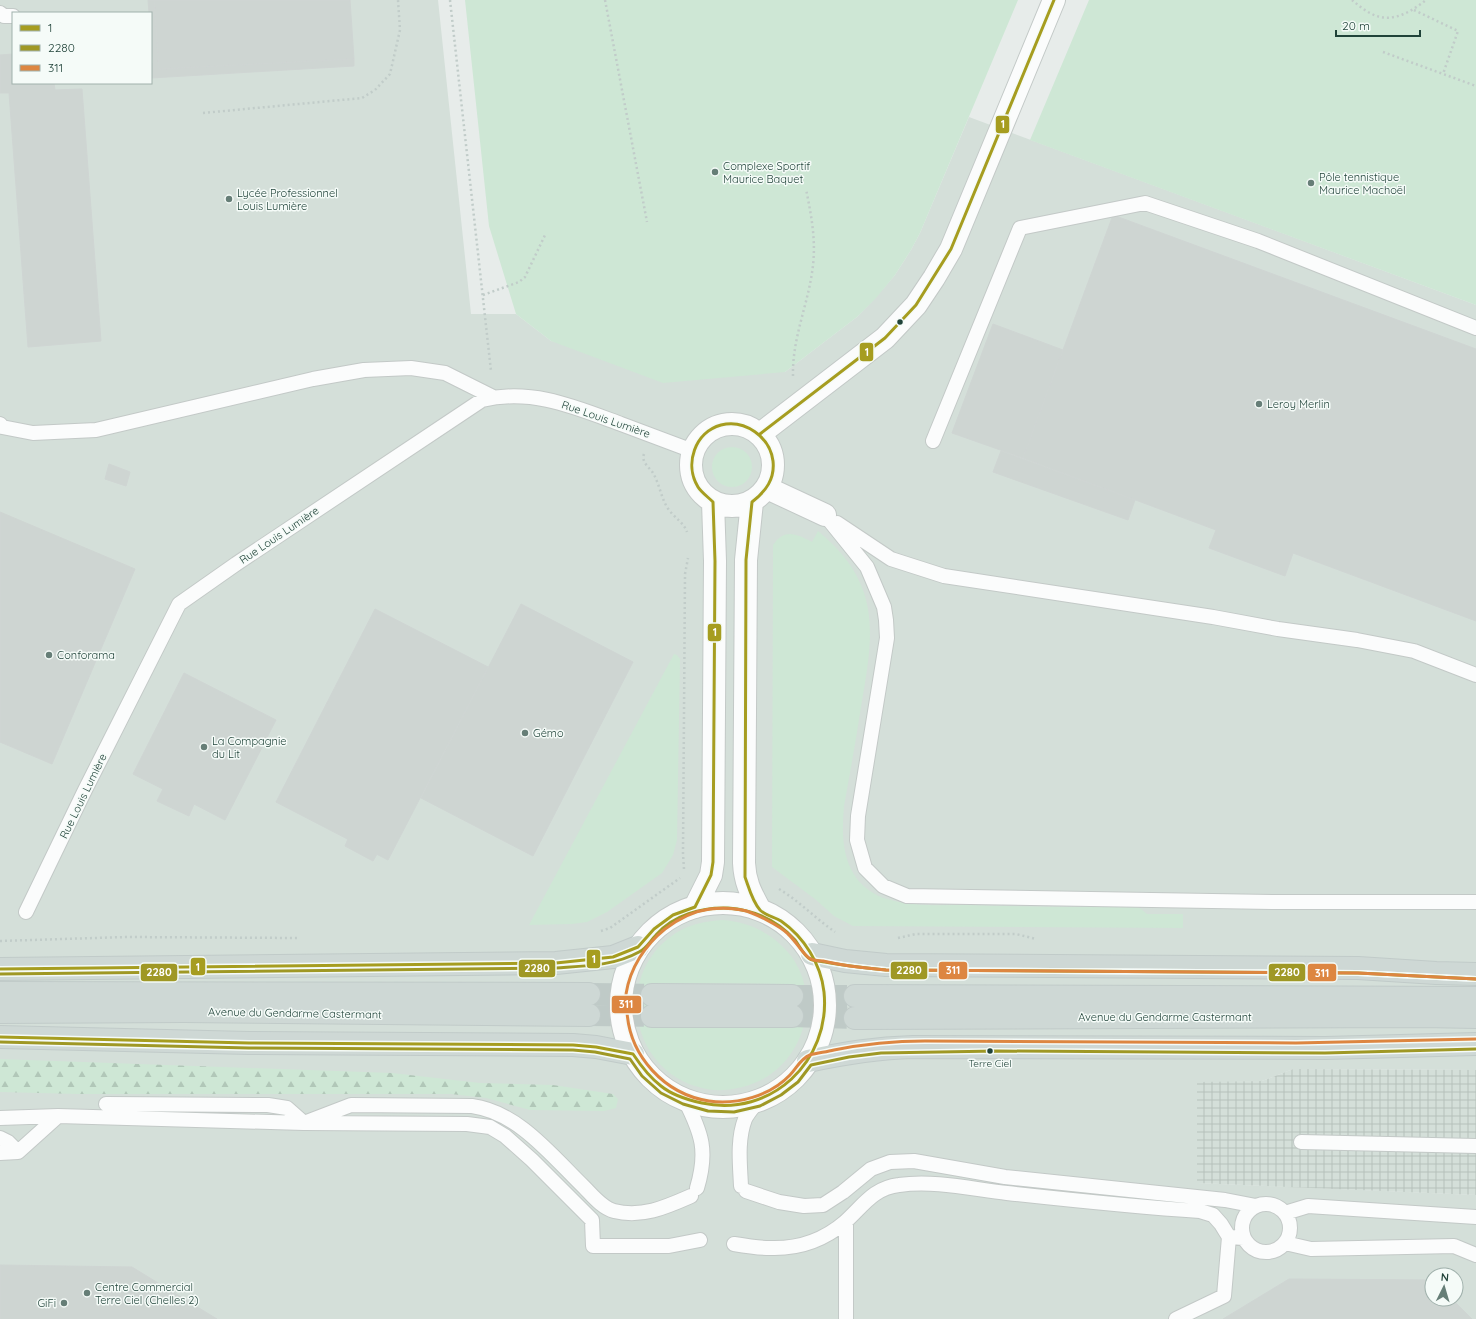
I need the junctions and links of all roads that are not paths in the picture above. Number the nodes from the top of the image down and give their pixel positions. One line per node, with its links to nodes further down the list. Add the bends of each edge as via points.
1 (1054, 0): 7 (street, via 950,250 916,305 885,338)
2 (0, 13): 3 (lane)
3 (12, 16)
4 (1476, 328): 8 (lane, via 1258,241 1145,203 1020,228)
5 (494, 397): 6 (lane, via 445,373 411,368 364,370 313,379 96,430 33,433 2,427); 9 (lane, Rue Louis Lumière, via 533,396 573,406); 17 (lane, Rue Louis Lumière, via 475,404 179,604)
6 (0, 424)
7 (760, 434): 9 (street, via 742,425 722,425 709,430 699,439); 10 (street, via 768,442 773,453 774,465 772,477)
8 (934, 441)
9 (693, 451): 11 (street, via 690,462 696,486)
10 (760, 495): 11 (street, via 739,506); 12 (street); 16 (street, via 746,560 745,877)
11 (713, 502): 15 (street, via 713,862 711,875)
12 (825, 515): 13 (lane, via 891,560 944,576 1357,640 1414,651); 14 (lane, via 867,567 884,607 887,638 858,816 857,840 865,868 883,886 907,896 1275,902)
13 (1476, 675)
14 (1476, 902)
15 (695, 906): 16 (street, via 728,903); 18 (street, via 666,920)
16 (760, 910): 19 (street, via 781,921 798,936)
17 (26, 912)
18 (638, 947): 20 (main road, via 613,957 556,963); 32 (street, via 626,972 620,1000 623,1027)
19 (812, 954): 21 (main road, via 844,961 886,965 1358,968); 33 (street, via 822,980 825,1008 821,1036)
20 (0, 969)
21 (1476, 974)
22 (0, 993): 27 (main road, Avenue du Gendarme Castermant, via 589,1005 192,1012)
23 (855, 996): 24 (main road, Avenue du Gendarme Castermant)
24 (1476, 998)
25 (652, 1006): 26 (main road)
26 (792, 1006)
27 (0, 1012)
28 (855, 1018): 29 (main road, Avenue du Gendarme Castermant)
29 (1476, 1018)
30 (0, 1038): 32 (main road, via 249,1044 573,1045)
31 (1476, 1044): 33 (main road, via 1325,1048 913,1046 874,1048)
32 (632, 1054): 34 (street, via 646,1073 664,1089)
33 (808, 1061): 35 (street, via 795,1078 778,1091)
34 (685, 1100): 35 (street, via 709,1106 728,1107); 39 (lane, via 697,1124 703,1153 702,1170 694,1192 658,1210 635,1214 613,1211 600,1203 518,1124 485,1108 351,1105)
35 (758, 1101): 45 (lane, via 746,1118 742,1133 740,1152 744,1189 779,1202 804,1206 823,1205 871,1169 890,1162 914,1160 1005,1177 1225,1200)
36 (106, 1104): 39 (lane, via 268,1105 287,1108)
37 (58, 1116): 38 (lane); 39 (lane); 43 (lane)
38 (0, 1118)
39 (304, 1123): 51 (lane, via 467,1124 490,1127 505,1136 532,1160 592,1220 593,1246 669,1246)
40 (0, 1138): 43 (lane)
41 (1301, 1142): 42 (lane)
42 (1476, 1146)
43 (18, 1152): 44 (lane)
44 (0, 1153)
45 (1256, 1206): 46 (lane, via 1272,1204); 50 (lane, via 1245,1216 1242,1224)
46 (1285, 1213): 47 (lane, via 1308,1206); 52 (lane, via 1290,1228)
47 (1476, 1217)
48 (846, 1221): 49 (lane, via 872,1195 886,1188 930,1184 1200,1211 1213,1215); 53 (lane, via 828,1234 792,1247 769,1248); 55 (lane)
49 (1229, 1237): 50 (lane); 56 (lane, via 1224,1296)
50 (1244, 1238): 52 (lane, via 1252,1247 1263,1252 1271,1252)
51 (700, 1240)
52 (1285, 1243): 54 (lane, via 1311,1249 1454,1246)
53 (734, 1244)
54 (1476, 1255)
55 (846, 1319)
56 (1176, 1319)

